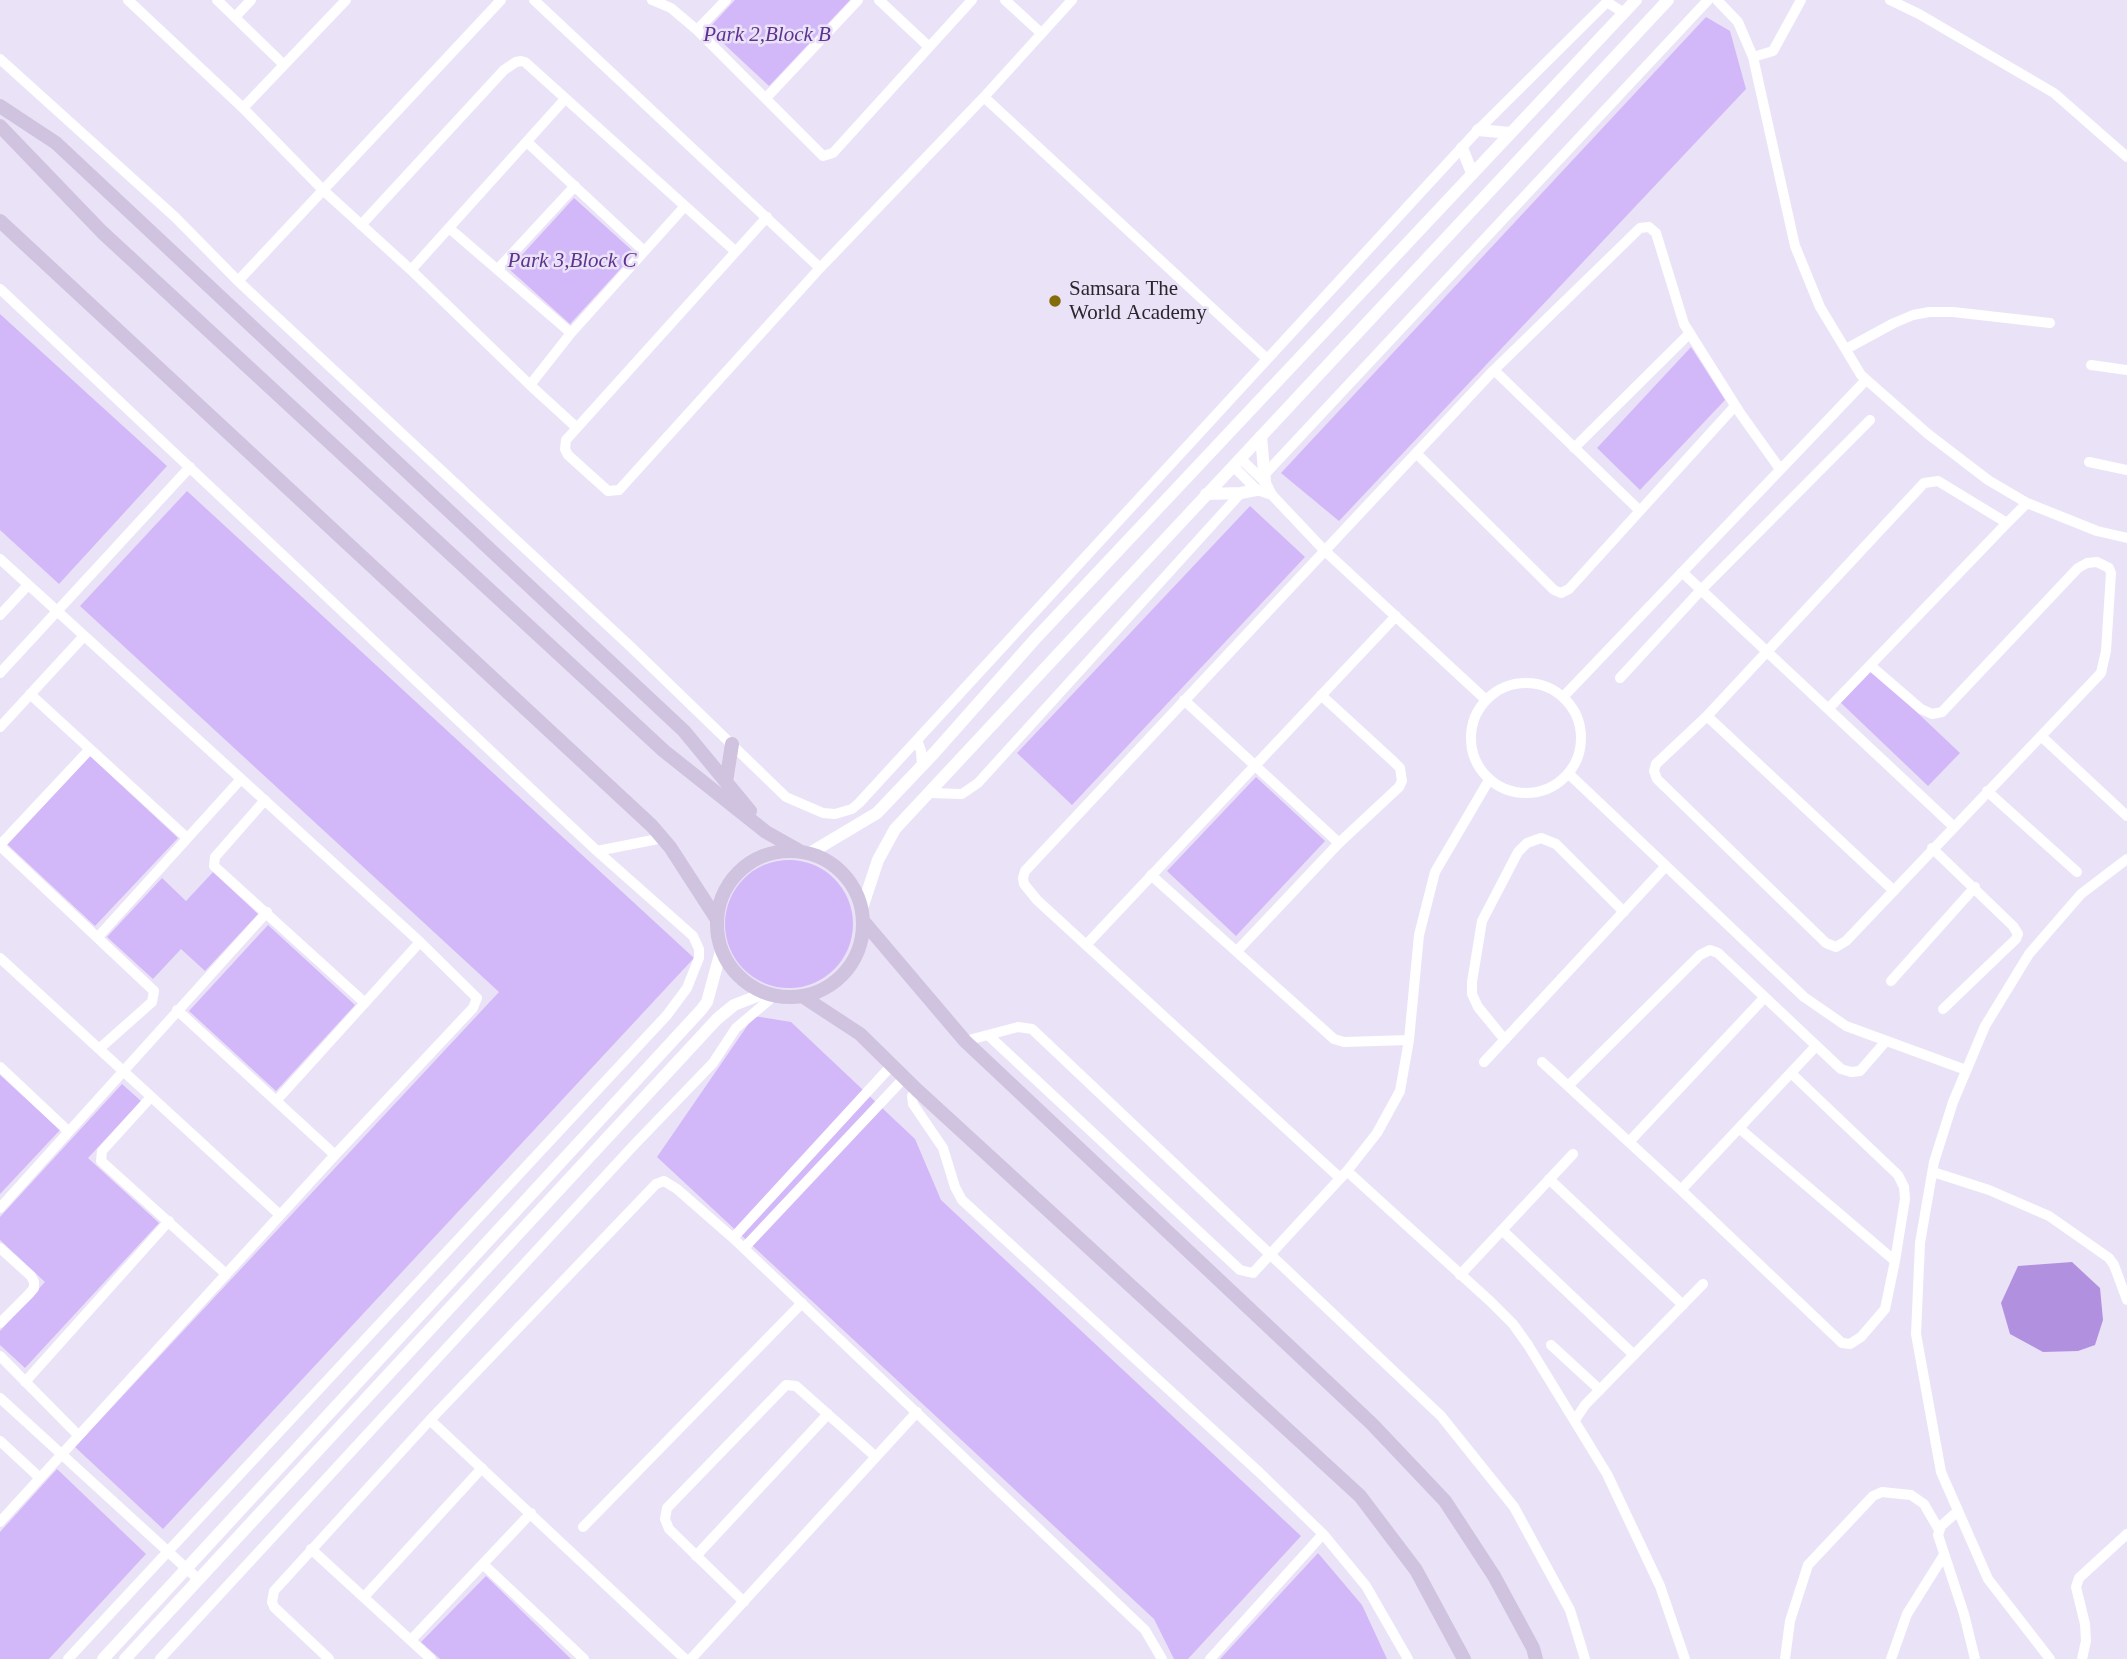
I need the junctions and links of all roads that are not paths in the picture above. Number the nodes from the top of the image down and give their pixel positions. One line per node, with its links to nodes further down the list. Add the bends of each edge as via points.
1 (128, 0): 34 (street)
2 (217, 0): 21 (street)
3 (251, 0): 21 (street)
4 (346, 0): 27 (street)
5 (501, 0): 43 (street)
6 (534, 0): 45 (street)
7 (652, 0): 22 (street, via 671,8)
8 (726, 0): 22 (street)
9 (858, 0): 31 (street)
10 (880, 0): 24 (street)
11 (972, 0): 24 (street)
12 (1005, 0): 23 (street)
13 (1072, 0): 23 (street)
14 (1636, 0): 20 (street)
15 (1668, 0): 69 (street)
16 (1708, 0): 77 (street)
17 (1717, 0): 25 (street, via 1738,22)
18 (1801, 0): 25 (street, via 1773,51)
19 (1890, 0): 40 (street, via 2054,93)
20 (1625, 6): 36 (street, via 1607,2); 37 (street)
21 (235, 17): 27 (street)
22 (697, 30): 31 (street)
23 (1041, 33): 30 (street)
24 (928, 46): 31 (street, via 828,156 818,152)
25 (1753, 57): 59 (street, via 1795,246 1820,307)
26 (0, 59): 28 (street)
27 (283, 64): 34 (street)
28 (13, 70): 29 (street); 54 (street)
29 (0, 72)
30 (984, 97): 51 (street); 60 (street)
31 (766, 98)
32 (565, 99): 38 (street); 44 (street); 47 (street, via 525,62 516,62)
33 (0, 106): 114 (main road, via 56,143 127,209 684,731)
34 (243, 108): 43 (street)
35 (0, 126): 120 (main road, via 102,232 568,664 664,751)
36 (1478, 130): 37 (street); 39 (street)
37 (1510, 133): 41 (street)
38 (527, 142): 42 (street); 48 (street)
39 (1462, 148): 41 (street); 60 (street)
40 (2127, 157)
41 (1472, 173): 109 (street)
42 (575, 186): 49 (street); 52 (street)
43 (323, 190): 47 (street); 54 (street)
44 (685, 206): 49 (street); 50 (street)
45 (766, 216): 50 (street); 51 (street)
46 (0, 221): 122 (main road)
47 (361, 225): 53 (street)
48 (450, 228): 52 (street); 53 (street)
49 (644, 251): 57 (street)
50 (735, 251): 68 (street)
51 (820, 268): 68 (street, via 619,490 608,491 568,455 566,440)
52 (498, 269): 57 (street)
53 (411, 270): 65 (street)
54 (238, 281): 107 (street)
55 (0, 289): 74 (street)
56 (2050, 323): 59 (street, via 1930,312 1894,323)
57 (570, 333): 65 (street)
58 (1690, 333): 62 (street, via 1656,233 1649,227 1640,228); 66 (street); 70 (street)
59 (1846, 349): 64 (street)
60 (1266, 358): 106 (street)
61 (2091, 365): 63 (street)
62 (1494, 370): 70 (street); 71 (street)
63 (2127, 370)
64 (1866, 380): 75 (street); 80 (street, via 1961,462)
65 (530, 385): 68 (street)
66 (1735, 406): 75 (street); 81 (street)
67 (1870, 420): 88 (street)
68 (576, 427)
69 (1261, 436): 72 (street); 77 (street)
70 (1574, 447): 81 (street)
71 (1416, 453): 81 (street, via 1561,593); 84 (street)
72 (1237, 462): 77 (street); 79 (street)
73 (2089, 463): 76 (street)
74 (190, 467): 89 (street); 126 (street)
75 (1780, 469): 86 (street)
76 (2127, 470)
77 (1262, 482): 78 (street); 84 (street)
78 (1241, 493): 79 (street); 116 (street, via 978,783 962,793)
79 (1206, 494): 116 (street)
80 (2027, 503): 82 (street); 83 (street)
81 (1639, 510)
82 (2007, 523): 93 (street, via 1938,481 1924,483); 94 (street)
83 (2127, 538)
84 (1324, 551): 91 (street); 101 (street)
85 (0, 559): 87 (street)
86 (1682, 572): 88 (street); 99 (street)
87 (28, 584): 89 (street); 90 (street)
88 (1701, 590): 93 (street); 96 (street)
89 (57, 611): 92 (street); 95 (street)
90 (0, 615)
91 (1396, 616): 98 (street); 100 (street)
92 (84, 636): 97 (street); 112 (street)
93 (1766, 653): 102 (street); 103 (street)
94 (1871, 666): 102 (street); 105 (street, via 1921,709 1931,714 1942,712 2078,568 2097,562 2111,573 2105,664)
95 (0, 673)
96 (1619, 678)
97 (30, 694): 104 (street); 108 (street)
98 (1321, 695): 110 (street); 123 (street, via 1402,774 1399,787)
99 (1564, 696): 100 (street, via 1549,687 1524,682 1499,689); 111 (street, via 1581,726 1582,743)
100 (1485, 699): 113 (street, via 1475,714 1471,749)
101 (1184, 700): 110 (street); 140 (street, via 1025,871 1029,891)
102 (1828, 709): 119 (street)
103 (1707, 716): 133 (street); 133 (street, via 1656,764 1657,779 1826,943 1836,947 1846,941)
104 (0, 727)
105 (2041, 736): 115 (street); 118 (street)
106 (917, 740): 107 (street, via 859,803 835,814 791,801); 109 (street)
107 (732, 744): 114 (main road)
108 (90, 749): 121 (street); 124 (street)
109 (922, 766): 127 (street, via 877,813)
110 (1255, 766): 123 (street); 131 (street)
111 (1569, 774): 113 (street, via 1539,792 1504,789); 129 (street)
112 (241, 779): 117 (street); 121 (street)
113 (1489, 780): 152 (street, via 1435,872 1419,935)
114 (726, 782): 120 (main road)
115 (1987, 791): 119 (street); 130 (street)
116 (929, 793): 136 (street, via 895,829 878,860)
117 (265, 800): 134 (street, via 213,862 216,870); 139 (street)
118 (2127, 816)
119 (1953, 826): 125 (street)
120 (766, 832): 127 (main road)
121 (187, 838): 138 (street)
122 (663, 838): 126 (street); 137 (main road)
123 (1339, 843): 142 (street)
124 (0, 846): 138 (street)
125 (1932, 848): 132 (street); 133 (street)
126 (597, 850): 219 (street, via 698,942 699,958 687,988 667,1015)
127 (804, 851): 136 (main road, via 845,874 857,892); 137 (main road, via 772,852 743,867 729,882)
128 (2127, 859): 163 (street, via 2081,894 2029,954 1985,1026)
129 (1665, 867): 135 (street); 155 (street, via 1804,997 1846,1026)
130 (2077, 872)
131 (1151, 875): 140 (street); 142 (street)
132 (1975, 887): 144 (street); 149 (street, via 2018,934)
133 (1894, 891)
134 (267, 912): 148 (street); 150 (street)
135 (1624, 912): 153 (street); 153 (street, via 1556,844 1541,838 1518,852 1482,921 1472,982 1478,1007)
136 (863, 915): 146 (main road, via 855,959 837,980); 154 (main road)
137 (716, 918): 141 (main road)
138 (98, 937): 157 (street, via 152,987 154,996)
139 (420, 942): 148 (street); 174 (street, via 474,994 476,1003)
140 (1086, 945): 176 (street)
141 (721, 951): 145 (main road, via 741,980); 223 (street, via 701,1010)
142 (1237, 951): 152 (street, via 1338,1041)
143 (0, 958): 157 (street)
144 (1891, 981)
145 (770, 994): 146 (main road); 224 (street, via 734,1005 717,1019); 231 (street, via 736,1028 713,1063)
146 (802, 996): 160 (main road, via 860,1034)
147 (1764, 998): 156 (street); 166 (street, via 1710,950); 172 (street)
148 (365, 1003): 169 (street)
149 (1943, 1009)
150 (177, 1010): 162 (street); 169 (street)
151 (988, 1035): 154 (street); 186 (street, via 1018,1027 1032,1029); 186 (street, via 1240,1270 1253,1273)
152 (1409, 1040): 176 (street, via 1400,1091 1377,1133)
153 (1505, 1040): 158 (street)
154 (965, 1041): 241 (main road, via 1372,1424 1445,1501 1494,1576)
155 (1886, 1041): 156 (street, via 1860,1071 1851,1072 1841,1069); 163 (street)
156 (1816, 1046): 164 (street)
157 (99, 1049): 162 (street)
158 (1484, 1062)
159 (1542, 1062): 166 (street)
160 (892, 1065): 165 (main road); 183 (street)
161 (0, 1067): 171 (street)
162 (122, 1070): 168 (street); 171 (street)
163 (1966, 1070): 175 (street)
164 (1791, 1073): 170 (street); 187 (street, via 1898,1175 1905,1199)
165 (905, 1077): 167 (main road); 185 (street)
166 (1568, 1086): 172 (street)
167 (916, 1090): 216 (street, via 913,1104 943,1148 962,1200); 240 (main road, via 1360,1496 1416,1570)
168 (151, 1097): 180 (street); 181 (street, via 100,1157 105,1167)
169 (276, 1101): 174 (street)
170 (1739, 1128): 178 (street); 187 (street)
171 (68, 1131): 179 (street)
172 (1629, 1142): 178 (street)
173 (1573, 1154): 177 (street)
174 (335, 1155): 180 (street)
175 (1933, 1172): 191 (street, via 2049,1216 2109,1258); 211 (street, via 1920,1243 1916,1334 1941,1472)
176 (1344, 1175): 186 (street); 189 (street)
177 (1549, 1179): 182 (street); 193 (street)
178 (1681, 1190): 187 (street, via 1842,1343 1860,1337 1885,1310)
179 (0, 1208)
180 (280, 1215): 188 (street)
181 (169, 1221): 188 (street); 198 (street)
182 (1502, 1230): 189 (street); 197 (street)
183 (733, 1238): 185 (street); 203 (street, via 669,1182 660,1182)
184 (0, 1248): 194 (street, via 31,1276 34,1288)
185 (744, 1248): 192 (street)
186 (1271, 1254): 242 (street, via 1441,1416 1514,1507 1570,1610)
187 (1895, 1261)
188 (226, 1274): 205 (street)
189 (1460, 1275): 204 (street, via 1513,1324)
190 (1703, 1284): 193 (street)
191 (2127, 1300)
192 (802, 1303): 201 (street); 214 (street)
193 (1683, 1305): 197 (street)
194 (0, 1323)
195 (1550, 1345): 199 (street)
196 (0, 1356): 198 (street)
197 (1634, 1356): 199 (street)
198 (25, 1382): 205 (street)
199 (1600, 1390): 204 (street)
200 (0, 1398): 207 (street)
201 (918, 1412): 208 (street); 237 (street, via 1146,1630)
202 (828, 1414): 208 (street); 221 (street); 221 (street, via 796,1386 786,1385 667,1508 669,1530)
203 (430, 1420): 209 (street); 218 (street)
204 (1575, 1420): 243 (street, via 1607,1474 1660,1586)
205 (78, 1435): 207 (street)
206 (0, 1441): 210 (street)
207 (62, 1455): 210 (street); 219 (street)
208 (876, 1457): 226 (street)
209 (481, 1468): 212 (street); 225 (street)
210 (40, 1478): 213 (street)
211 (1958, 1511): 215 (street); 247 (street, via 1988,1579)
212 (531, 1513): 222 (street); 235 (street)
213 (0, 1522)
214 (583, 1527)
215 (1939, 1530): 220 (street); 244 (street, via 1924,1504 1911,1495 1882,1492 1873,1496 1808,1566 1790,1621)
216 (1322, 1534): 238 (street); 239 (street, via 1366,1586)
217 (2127, 1535): 248 (street, via 2079,1578 2076,1587 2086,1641)
218 (312, 1549): 225 (street); 232 (street, via 274,1591 272,1602)
219 (167, 1551): 223 (street); 228 (street)
220 (1944, 1555): 245 (street, via 1907,1614); 246 (street)
221 (696, 1556): 226 (street)
222 (484, 1565): 227 (street); 234 (street)
223 (186, 1568): 224 (street); 229 (street)
224 (198, 1580): 230 (street)
225 (364, 1597): 227 (street)
226 (744, 1602): 236 (street)
227 (411, 1640): 233 (street)
228 (68, 1659)
229 (103, 1659)
230 (125, 1659)
231 (160, 1659)
232 (329, 1659)
233 (431, 1659)
234 (584, 1659)
235 (685, 1659)
236 (691, 1659)
237 (1162, 1659)
238 (1210, 1659)
239 (1408, 1659)
240 (1464, 1659)
241 (1536, 1659)
242 (1585, 1659)
243 (1685, 1659)
244 (1785, 1659)
245 (1891, 1659)
246 (1975, 1659)
247 (2050, 1659)
248 (2082, 1659)

